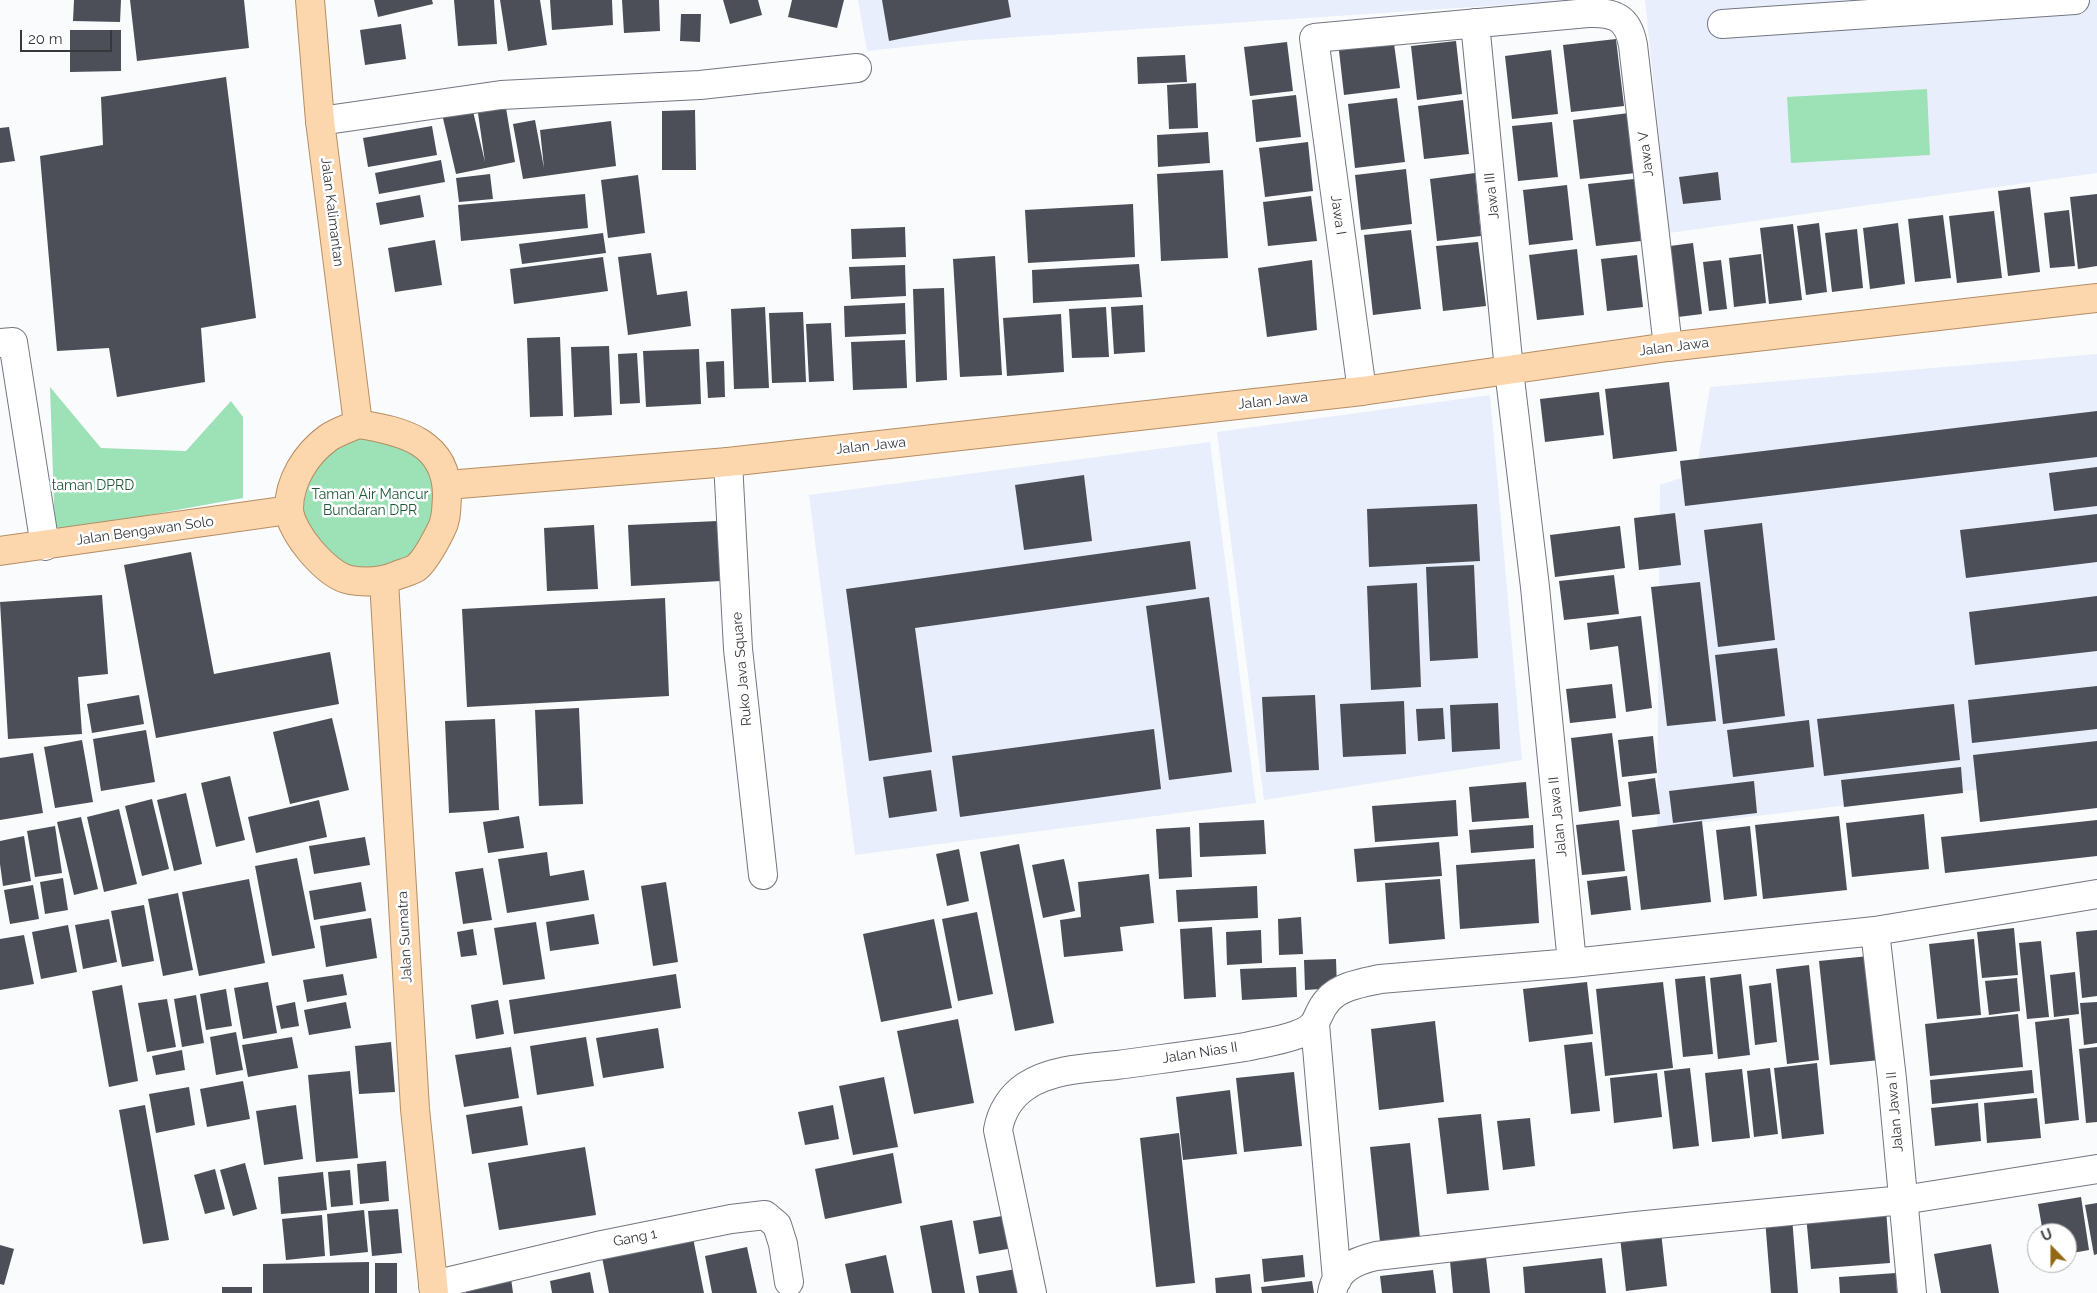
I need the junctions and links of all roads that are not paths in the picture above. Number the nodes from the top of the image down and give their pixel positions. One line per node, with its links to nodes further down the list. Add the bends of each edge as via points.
1 (310, 0): 6 (main road, Jalan Kalimantan)
2 (2075, 0): 4 (street)
3 (1475, 23): 9 (street, Jawa V, via 1600,12 1616,16 1627,26 1632,37); 10 (street, Jawa III); 11 (street, Jawa I, via 1314,38)
4 (1722, 24)
5 (857, 68): 6 (street, via 700,85 501,95)
6 (320, 121): 12 (main road, Jalan Kalimantan)
7 (2097, 298): 9 (main road, Jalan Jawa)
8 (6, 343): 16 (street)
9 (1668, 347): 10 (main road, Jalan Jawa)
10 (1509, 370): 11 (main road, Jalan Jawa); 22 (street, Jalan Jawa II, via 1535,587)
11 (1362, 392): 13 (main road, Jalan Jawa)
12 (358, 424): 14 (main road, via 391,429 416,439 441,465); 15 (main road, via 329,437 310,454 291,488)
13 (728, 462): 14 (main road, Jalan Jawa); 19 (street, Ruko Java Square, via 738,649)
14 (447, 485): 18 (main road, via 446,521 435,542 416,568)
15 (289, 510): 16 (main road, Jalan Bengawan Solo); 18 (main road, via 294,530 322,564 349,580)
16 (45, 546): 17 (main road, Jalan Bengawan Solo)
17 (0, 551)
18 (384, 581): 28 (main road, Jalan Sumatra, via 416,1109)
19 (763, 875)
20 (2097, 894): 21 (street)
21 (1875, 931): 22 (street); 25 (street, Jalan Jawa II)
22 (1572, 963): 23 (street, via 1406,976 1359,984 1328,999)
23 (1314, 1024): 27 (street); 29 (street, Jalan Nias II, via 1298,1034 1248,1046 1071,1070 1036,1081 1016,1094 1003,1112 998,1130)
24 (2097, 1169): 25 (street)
25 (1903, 1200): 27 (street, via 1376,1256 1350,1265); 30 (street, Jalan Jawa II)
26 (789, 1282): 28 (street, Gang 1, via 777,1224 765,1215 597,1246)
27 (1334, 1287)
28 (433, 1289)
29 (1032, 1293)
30 (1912, 1293)

